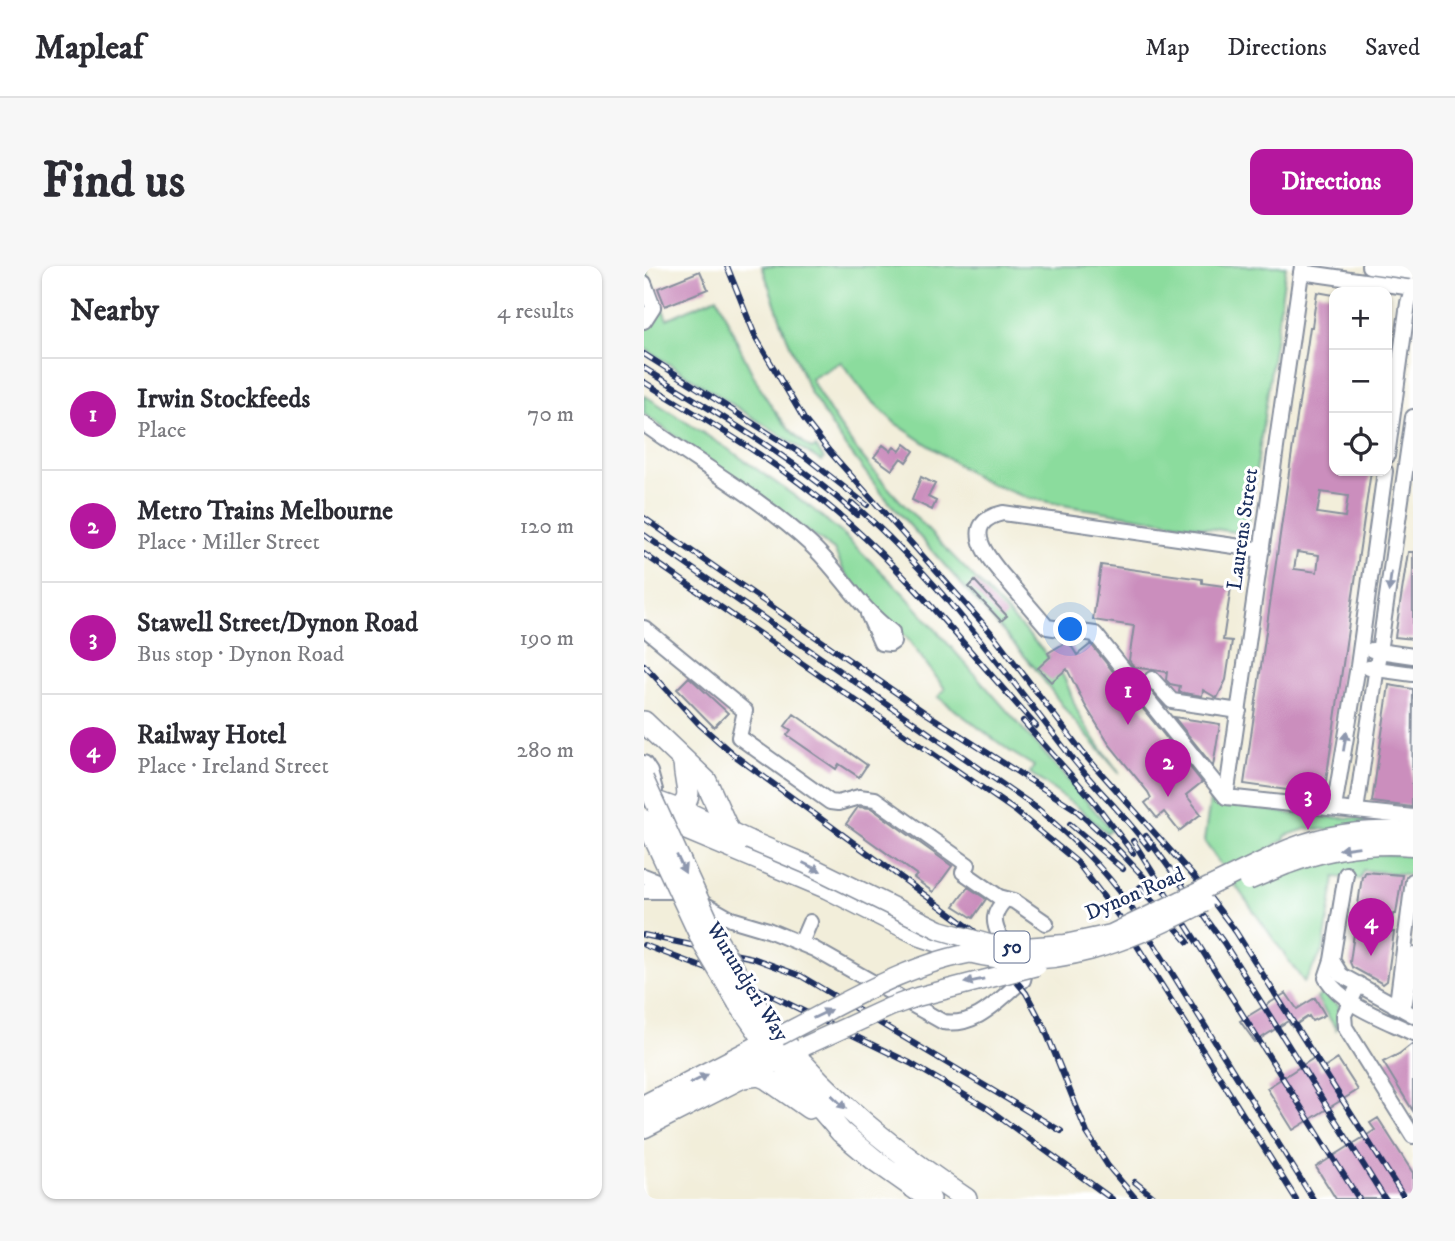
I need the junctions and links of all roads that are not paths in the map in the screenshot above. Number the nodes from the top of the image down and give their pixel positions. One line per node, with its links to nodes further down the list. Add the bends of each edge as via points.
1 (1369, 266): 3 (street)
2 (1302, 269): 5 (street); 12 (street, Laurens Street)
3 (1413, 272)
4 (644, 283): 7 (street, via 653,307)
5 (1413, 288): 6 (street)
6 (1410, 314): 10 (street)
7 (644, 320)
8 (1413, 417): 14 (street)
9 (644, 424): 15 (street, via 807,541 831,564)
10 (1392, 425)
11 (1384, 476): 13 (street)
12 (1262, 550): 26 (street, Laurens Street); 33 (street, via 1003,513 983,523 980,534 984,552 1047,627 1095,634)
13 (1374, 550): 14 (street); 16 (street)
14 (1394, 552): 17 (street, one-way to 17)
15 (868, 614)
16 (1363, 622): 17 (street); 19 (street)
17 (1383, 625): 20 (street)
18 (644, 628): 50 (street, via 745,711 739,737 830,802 859,797 878,800 968,865 963,872)
19 (1360, 649): 20 (street); 22 (street)
20 (1379, 651): 21 (street); 23 (street)
21 (1413, 656)
22 (1358, 666): 23 (street); 30 (street, one-way to 22)
23 (1376, 668): 24 (street); 31 (street)
24 (1413, 674)
25 (1152, 679): 26 (street, via 1172,701)
26 (1239, 711): 33 (street, Laurens Street)
27 (644, 722): 28 (highway)
28 (684, 761): 37 (highway, via 688,794); 39 (highway, via 706,781)
29 (644, 763): 34 (street, via 655,787)
30 (1341, 770): 31 (street); 35 (street)
31 (1362, 774): 36 (street)
32 (644, 779): 65 (main road, Wurundjeri Way, one-way to 65, bridge, via 716,936)
33 (1226, 797): 35 (street)
34 (646, 804): 37 (main road, Dynon Road / 50)
35 (1334, 808): 36 (street)
36 (1356, 811): 38 (street)
37 (663, 817): 39 (main road, Dynon Road / 50); 41 (street); 42 (main road, Dynon Road / 50); 65 (main road, Wurundjeri Way, bridge, via 705,949 750,1023)
38 (1413, 817)
39 (728, 830): 42 (main road, Dynon Road / 50)
40 (1413, 832): 44 (main road, Dynon Road / 50, via 1335,836 1301,844)
41 (644, 843)
42 (746, 846): 55 (main road, Dynon Road / 50, one-way to 55, bridge, via 806,864 931,926 989,944); 56 (main road, Dynon Road / 50, via 921,937)
43 (1413, 846): 44 (main road, Dynon Road / 50, one-way to 44, via 1358,846)
44 (1282, 860): 55 (main road, Dynon Road / 50, bridge, via 1111,934); 57 (main road, Dynon Road / 50, bridge, via 1151,930)
45 (1346, 874): 59 (street)
46 (644, 876): 49 (street)
47 (1413, 881): 63 (street, via 1398,996)
48 (644, 891): 49 (street)
49 (688, 895): 54 (street, via 731,919)
50 (1005, 900): 52 (street, via 1014,901); 53 (street, via 993,919)
51 (810, 922): 54 (street)
52 (1046, 923)
53 (1000, 937)
54 (801, 943): 60 (street, via 936,1020 952,1023 984,1012 1023,980)
55 (1024, 947): 56 (main road, bridge)
56 (969, 953): 57 (main road, Dynon Road / 50, bridge, via 1018,960); 65 (main road, one-way to 56, bridge, via 899,976)
57 (1088, 953): 65 (main road, one-way to 65, bridge, via 917,997)
58 (1413, 955): 63 (street)
59 (1332, 960): 61 (street, via 1341,975); 62 (street, via 1326,978 1333,989)
60 (1025, 972)
61 (1364, 987): 62 (street); 63 (street)
62 (1356, 1004): 64 (street); 70 (street, via 1344,1023)
63 (1404, 1010)
64 (1413, 1033)
65 (778, 1047): 66 (highway); 67 (highway, one-way to 65); 69 (highway, Wurundjeri Way); 72 (highway, Wurundjeri Way, one-way to 72, via 862,1123)
66 (738, 1079): 68 (highway); 69 (highway, via 766,1078)
67 (644, 1107)
68 (644, 1127)
69 (841, 1132): 71 (highway, Wurundjeri Way)
70 (1413, 1136)
71 (930, 1199)
72 (966, 1199)

